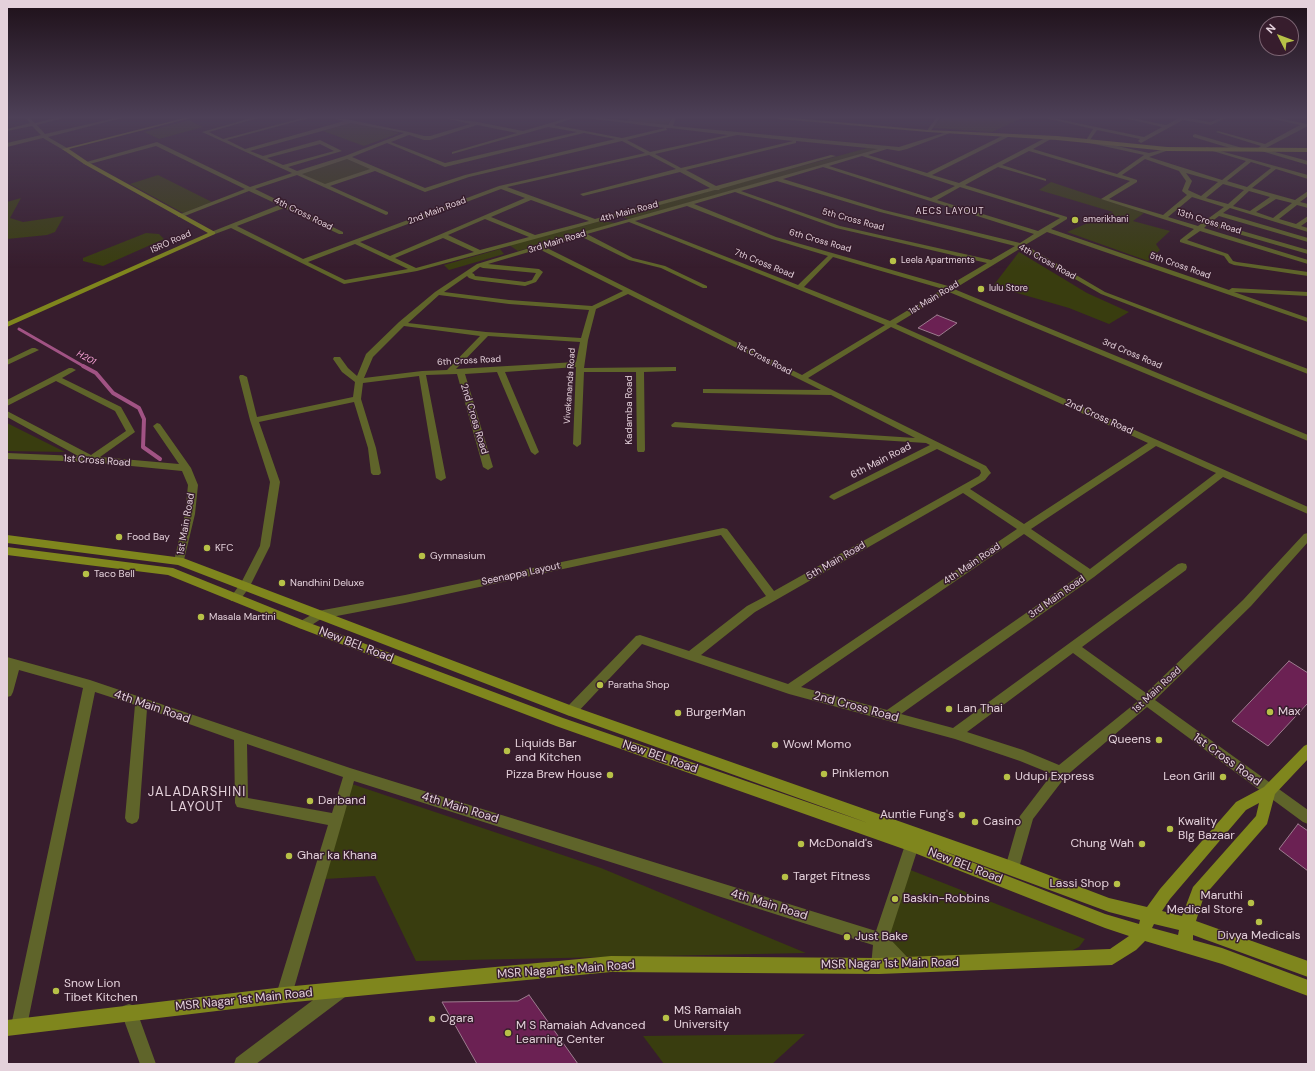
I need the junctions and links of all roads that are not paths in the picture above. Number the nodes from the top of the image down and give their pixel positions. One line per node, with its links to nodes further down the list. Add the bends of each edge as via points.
1 (95, 168): 55 (street)
2 (206, 168): 36 (street, 4th Cross Road)
3 (285, 168): 25 (street)
4 (314, 168): 25 (street)
5 (502, 168): 22 (street, via 425,190)
6 (587, 168): 34 (street, 2nd Main Road)
7 (677, 168): 23 (street)
8 (689, 168): 23 (street)
9 (789, 168): 35 (street, 4th Main Road)
10 (817, 168): 29 (street, 3rd Main Road)
11 (830, 168): 46 (street)
12 (904, 168): 26 (street)
13 (941, 168): 26 (street)
14 (991, 168): 32 (street)
15 (1006, 168): 30 (street)
16 (1091, 168): 27 (street)
17 (1130, 168): 27 (street)
18 (1176, 168): 24 (street)
19 (1240, 168): 31 (street)
20 (1274, 168): 37 (street)
21 (1278, 168): 28 (street)
22 (375, 169): 33 (street)
23 (681, 170): 35 (street); 41 (street)
24 (1181, 170): 31 (street); 42 (street, via 1188,181 1185,191)
25 (296, 174): 33 (street); 36 (street)
26 (927, 175): 32 (street)
27 (1118, 176): 57 (street, 13th Cross Road, via 1135,181 1104,199)
28 (1308, 177)
29 (776, 180): 38 (street, 3rd Main Road); 76 (street, 4th Cross Road, via 882,211)
30 (1044, 180)
31 (1223, 182): 37 (street); 45 (street)
32 (959, 185): 46 (street); 66 (street, 1st Main Road, via 1065,218)
33 (324, 186): 52 (street)
34 (501, 187): 44 (street); 75 (street, 2nd Main Road)
35 (716, 188): 39 (street); 61 (street, 4th Main Road)
36 (249, 189): 49 (street, 4th Cross Road); 55 (street)
37 (1248, 189): 43 (street); 50 (street)
38 (736, 191): 39 (street, 3rd Main Road); 85 (street, 5th Cross Road, via 838,227)
39 (726, 193): 48 (street, 3rd Main Road)
40 (1308, 193): 47 (street)
41 (583, 194)
42 (1191, 195): 45 (street); 57 (street)
43 (1276, 196): 47 (street); 53 (street)
44 (530, 198): 56 (street); 61 (street)
45 (1202, 198): 50 (street)
46 (932, 200): 71 (street)
47 (1296, 202): 51 (street); 60 (street)
48 (688, 204): 59 (street, 3rd Main Road); 82 (street, 6th Cross Road, via 774,238)
49 (285, 205): 63 (street, ISRO Road); 69 (street, 4th Cross Road)
50 (1229, 206): 53 (street); 54 (street)
51 (1308, 206)
52 (386, 213)
53 (1251, 213): 60 (street)
54 (1219, 214): 62 (street); 74 (street)
55 (180, 216): 68 (street)
56 (484, 217): 72 (street); 73 (street)
57 (1164, 217): 65 (street, 13th Cross Road)
58 (1308, 218): 64 (street)
59 (631, 220): 70 (street, 3rd Main Road); 93 (street, 7th Cross Road)
60 (1274, 220): 64 (street)
61 (594, 221): 73 (street, 4th Main Road)
62 (1207, 223): 65 (street); 80 (street)
63 (232, 226): 68 (street, ISRO Road); 84 (street)
64 (1296, 227): 67 (street)
65 (1199, 229): 86 (street, 13th Cross Road); 91 (street, via 1182,241 1226,255 1236,264)
66 (1047, 230): 71 (street, 1st Main Road); 95 (street, 5th Cross Road)
67 (1308, 230)
68 (213, 233): 103 (street, ISRO Road)
69 (341, 233)
70 (581, 234): 78 (street, 3rd Main Road); 92 (street, via 631,259 663,267)
71 (1040, 234): 76 (street, 1st Main Road)
72 (442, 236): 79 (street); 83 (street)
73 (534, 237): 77 (street, 4th Main Road)
74 (1308, 240)
75 (355, 242): 83 (street); 84 (street, 2nd Main Road)
76 (1020, 245): 85 (street, 1st Main Road); 116 (street, 4th Cross Road, via 1104,293)
77 (502, 246): 79 (street, 4th Main Road); 81 (street)
78 (540, 247): 81 (street, 3rd Main Road); 96 (street, 1st Cross Road)
79 (479, 252): 89 (street, 4th Main Road)
80 (1308, 252)
81 (512, 255): 87 (street, 3rd Main Road)
82 (832, 255): 93 (street); 94 (street, 6th Cross Road)
83 (390, 258): 89 (street)
84 (304, 261): 89 (street, 4th Main Road, via 344,282)
85 (992, 262): 94 (street, 1st Main Road)
86 (1308, 262)
87 (479, 265): 88 (street); 90 (street, 3rd Main Road)
88 (486, 267): 90 (street); 90 (street, via 540,272 534,282 530,283 475,278)
89 (415, 270)
90 (469, 274): 97 (street, 3rd Main Road)
91 (1308, 274)
92 (705, 287)
93 (799, 288): 102 (street, 7th Cross Road)
94 (949, 289): 102 (street, 1st Main Road); 130 (street, 3rd Cross Road)
95 (1218, 289): 98 (street); 100 (street, 5th Cross Road)
96 (628, 291): 99 (street); 120 (street, 1st Cross Road)
97 (437, 293): 99 (street, via 509,302); 101 (street, 3rd Main Road)
98 (1308, 294)
99 (592, 308): 105 (street, Vivekananda Road)
100 (1308, 320)
101 (402, 324): 104 (street); 121 (street, 3rd Main Road, via 369,356)
102 (890, 324): 120 (street, 1st Main Road); 131 (street, 2nd Cross Road)
103 (7, 325)
104 (486, 334): 105 (street); 114 (street)
105 (584, 340): 109 (street, Vivekananda Road)
106 (34, 350): 108 (street)
107 (337, 359): 121 (street)
108 (7, 363)
109 (580, 367): 110 (street, 6th Cross Road); 113 (street, 6th Cross Road); 133 (street, Vivekananda Road)
110 (640, 369): 111 (street, 6th Cross Road); 134 (street, Kadamba Road)
111 (673, 369)
112 (72, 370): 119 (street)
113 (500, 370): 115 (street, 6th Cross Road); 135 (street)
114 (448, 372): 115 (street, 6th Cross Road); 117 (street, 6th Cross Road)
115 (460, 372): 138 (street, 2nd Cross Road)
116 (1308, 372)
117 (422, 374): 121 (street, 6th Cross Road); 143 (street)
118 (243, 377): 127 (street)
119 (55, 378): 125 (street); 137 (street, via 118,409 131,432)
120 (802, 378): 123 (street, 1st Cross Road)
121 (358, 381): 124 (street, 3rd Main Road)
122 (706, 391): 123 (street)
123 (833, 393): 132 (street, 1st Cross Road)
124 (357, 399): 127 (street); 140 (street, 3rd Main Road, via 372,448)
125 (7, 403)
126 (7, 414): 137 (street)
127 (254, 420): 154 (street, via 275,482 265,546)
128 (675, 425): 132 (street)
129 (157, 426): 139 (street, 1st Main Road)
130 (1308, 438)
131 (1156, 442): 142 (street, 2nd Cross Road); 147 (street, 4th Main Road)
132 (933, 443): 141 (street, 1st Cross Road, via 983,468); 145 (street, 6th Main Road)
133 (577, 444)
134 (641, 450)
135 (535, 452)
136 (7, 456): 137 (street, 1st Cross Road)
137 (91, 459): 139 (street, 1st Cross Road)
138 (488, 467)
139 (186, 468): 151 (street, 1st Main Road, via 193,485 190,514)
140 (376, 473)
141 (986, 473): 144 (street, 5th Main Road)
142 (1222, 473): 146 (street, 2nd Cross Road); 153 (street, 3rd Main Road)
143 (441, 478)
144 (964, 489): 147 (street); 155 (street, 5th Main Road)
145 (834, 497)
146 (1308, 511)
147 (1024, 528): 153 (street); 163 (street, 4th Main Road)
148 (1308, 536): 165 (street, 1st Main Road, via 1247,603)
149 (7, 539): 151 (street, New BEL Road)
150 (7, 551): 156 (street, New BEL Road, via 169,571)
151 (179, 561): 154 (street, New BEL Road)
152 (1182, 567): 159 (street)
153 (1090, 574): 168 (street, 3rd Main Road)
154 (244, 585): 156 (street); 157 (street, New BEL Road)
155 (773, 597): 157 (street, Seenappa Layout, via 723,531); 160 (street, 5th Main Road, via 751,609)
156 (235, 598): 158 (street, New BEL Road)
157 (318, 615): 158 (street); 167 (street, New BEL Road)
158 (303, 625): 178 (street, New BEL Road, via 560,722)
159 (1073, 647): 165 (street, 1st Cross Road); 169 (street)
160 (691, 656): 163 (street, 2nd Cross Road); 167 (street, 2nd Cross Road, via 640,639)
161 (11, 663): 162 (street, 4th Main Road); 164 (street)
162 (90, 685): 166 (street, 4th Main Road); 192 (street)
163 (789, 689): 168 (street, 2nd Cross Road)
164 (7, 692)
165 (1146, 701): 172 (street, 1st Main Road); 174 (street, 1st Cross Road)
166 (141, 703): 170 (street, 4th Main Road); 175 (street)
167 (571, 711): 179 (street, New BEL Road)
168 (889, 716): 169 (street, 2nd Cross Road)
169 (955, 734): 172 (street, 2nd Cross Road, via 1023,756)
170 (240, 736): 173 (street, 4th Main Road); 177 (street, via 242,803)
171 (1308, 750): 174 (street)
172 (1062, 772): 179 (street, via 1027,816)
173 (350, 774): 177 (street); 183 (street, 4th Main Road)
174 (1270, 791): 176 (street, 1st Cross Road); 180 (street, MSR Nagar 1st Main Road, via 1241,806 1178,878); 181 (street, via 1262,819 1198,892)
175 (132, 818)
176 (1308, 818)
177 (336, 820): 190 (street)
178 (912, 845): 182 (street, New BEL Road, via 1105,921); 183 (street)
179 (1012, 868): 180 (street, New BEL Road, via 1109,905)
180 (1150, 916): 181 (street, New BEL Road); 182 (street, MSR Nagar 1st Main Road)
181 (1187, 925): 184 (street); 187 (street, New BEL Road)
182 (1143, 932): 184 (street, New BEL Road); 185 (street, MSR Nagar 1st Main Road, via 1132,945 1112,957)
183 (881, 940): 185 (street, 4th Main Road); 186 (street)
184 (1185, 944): 188 (street, New BEL Road)
185 (905, 965): 186 (street, MSR Nagar 1st Main Road)
186 (879, 966): 189 (street, MSR Nagar 1st Main Road, via 611,964)
187 (1308, 970)
188 (1308, 988)
189 (341, 990): 190 (street, MSR Nagar 1st Main Road); 194 (street)
190 (284, 995): 191 (street, MSR Nagar 1st Main Road)
191 (130, 1012): 192 (street, MSR Nagar 1st Main Road); 193 (street)
192 (13, 1027)
193 (148, 1064)
194 (242, 1064)

